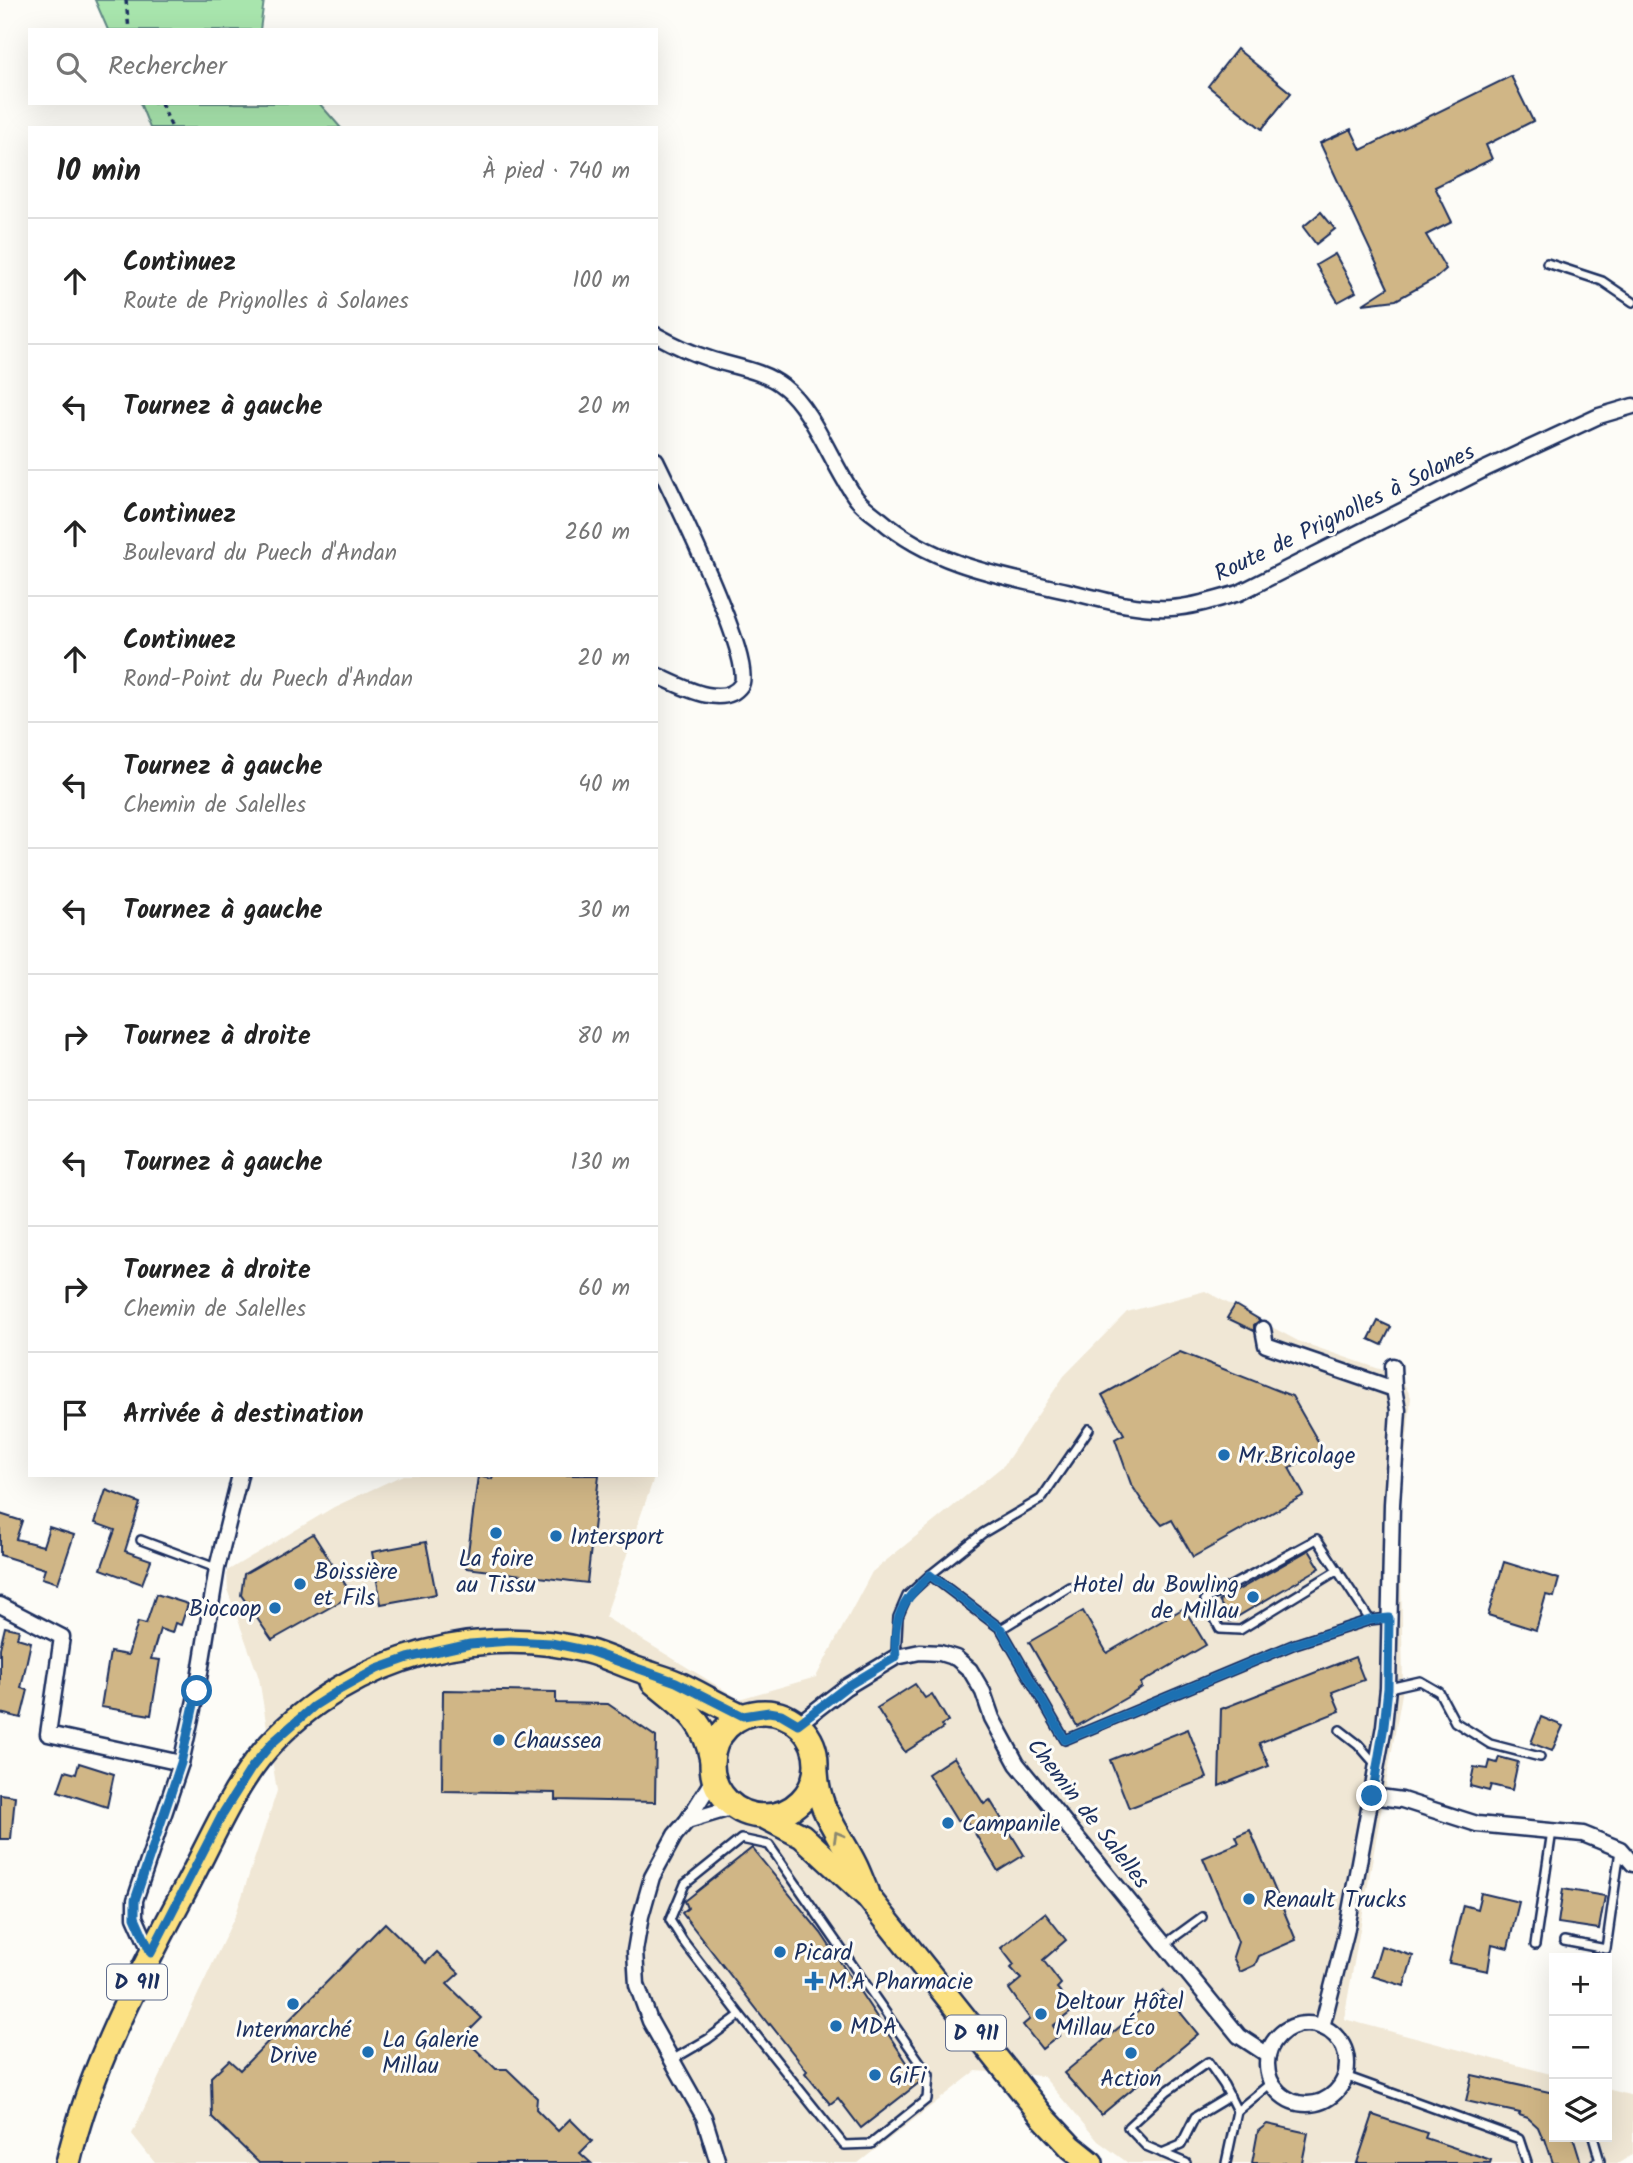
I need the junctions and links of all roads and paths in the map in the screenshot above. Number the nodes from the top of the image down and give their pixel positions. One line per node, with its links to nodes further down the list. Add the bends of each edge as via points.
1 (125, 0): 2 (path)
2 (129, 28)
3 (162, 105): 4 (path)
4 (171, 126)
5 (1547, 263): 6 (lane, via 1602,281)
6 (1633, 302)
7 (658, 336): 8 (street, Route de Prignolles à Solanes, via 681,349 765,375 784,387 798,401 857,500 894,531 934,555 987,572 1147,607 1172,608 1239,593 1485,469 1599,416)
8 (1633, 406)
9 (658, 464): 10 (street, via 732,631 744,674 741,685 725,696 688,689)
10 (658, 676)
11 (1263, 1329): 13 (street, via 1266,1345)
12 (1393, 1366): 13 (street)
13 (1394, 1389): 22 (street, via 1398,1410)
14 (1089, 1429): 19 (lane, via 1041,1499 982,1533)
15 (240, 1477): 17 (street)
16 (141, 1540): 17 (lane)
17 (217, 1568): 32 (street)
18 (1338, 1570): 18 (lane, via 1317,1539 1205,1600 1220,1629 1240,1629); 23 (lane)
19 (930, 1575): 24 (lane); 25 (lane, via 908,1596 898,1617)
20 (1069, 1587): 24 (lane)
21 (0, 1605): 32 (street, via 62,1637 48,1734)
22 (1389, 1618): 23 (lane); 27 (street)
23 (1370, 1620): 24 (lane, via 1295,1644 1065,1740)
24 (1001, 1629)
25 (896, 1657): 29 (street, Chemin de Salelles); 46 (street, Chemin de Salelles, via 940,1653 956,1658 970,1670 1017,1764)
26 (640, 1671): 28 (main road, D 911, via 676,1682); 34 (main road, D 911, via 703,1729); 48 (main road, D 911, via 589,1651 510,1641 439,1650 377,1669 314,1706 252,1767 223,1813)
27 (1388, 1688): 31 (lane, via 1420,1681 1439,1692 1455,1722 1490,1744); 33 (street)
28 (743, 1716): 29 (main road, via 769,1712); 34 (main road, via 722,1732 714,1748)
29 (798, 1724): 35 (main road, via 812,1743)
30 (1340, 1730): 33 (lane)
31 (1540, 1757)
32 (181, 1763): 48 (street, via 135,1900 135,1917)
33 (1377, 1767): 36 (street)
34 (713, 1769): 37 (main road, via 721,1794); 39 (street)
35 (816, 1770): 38 (main road, via 800,1802 785,1812); 43 (main road, D 911, one-way to 35, via 819,1799)
36 (1372, 1796): 40 (street, via 1402,1800 1477,1824); 50 (street, via 1346,1933)
37 (734, 1807): 38 (main road); 39 (street)
38 (763, 1816): 43 (main road, D 911, via 802,1836)
39 (687, 1821): 52 (street, via 652,1877 635,1951 637,1985)
40 (1552, 1830): 41 (street, via 1583,1833); 47 (lane)
41 (1620, 1849): 42 (street); 45 (lane, via 1606,1949)
42 (1633, 1864)
43 (868, 1897): 61 (main road, D 911, via 1045,2118)
44 (1202, 1917): 46 (lane)
45 (1564, 1941)
46 (1164, 1945): 51 (street, Chemin de Salelles, via 1239,2036)
47 (1535, 1945)
48 (151, 1953): 59 (main road, D 911, via 106,2048)
49 (740, 2015): 49 (lane, via 670,1920 685,1884 741,1839 769,1845 929,2075 927,2099 871,2144 844,2145); 52 (lane)
50 (1322, 2027): 51 (street, via 1294,2026 1273,2043); 53 (street, via 1340,2042)
51 (1268, 2055): 54 (street)
52 (672, 2060): 60 (street, via 704,2117)
53 (1345, 2076): 54 (street, via 1339,2088 1317,2103 1291,2101); 64 (lane, via 1519,2139)
54 (1271, 2083): 56 (lane)
55 (1230, 2096): 56 (lane); 58 (lane, via 1195,2117 1181,2145); 58 (lane, via 1208,2063 1167,2091 1128,2127 1146,2146)
56 (1237, 2111): 63 (lane)
57 (1594, 2142): 65 (lane, via 1600,2161)
58 (1162, 2153): 62 (lane)
59 (68, 2163)
60 (718, 2163)
61 (1091, 2163)
62 (1186, 2163)
63 (1226, 2163)
64 (1527, 2163)
65 (1595, 2163)

